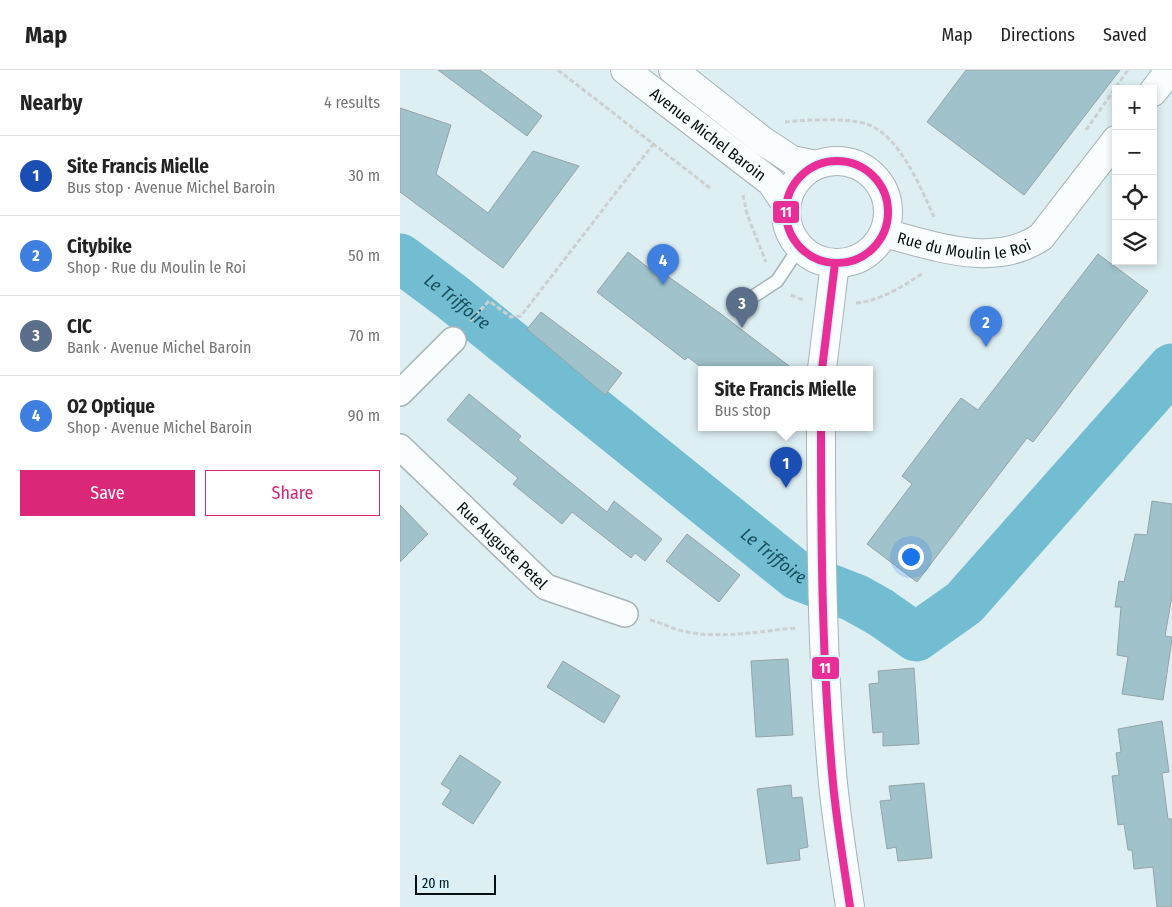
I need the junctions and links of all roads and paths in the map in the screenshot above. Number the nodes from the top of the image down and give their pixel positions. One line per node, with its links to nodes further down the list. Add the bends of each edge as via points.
1 (558, 70): 9 (path)
2 (625, 70): 13 (street, Avenue Michel Baroin, via 771,182)
3 (672, 70): 11 (street, Avenue Michel Baroin, via 763,141 792,160)
4 (1128, 70): 8 (path)
5 (1170, 70): 6 (street)
6 (1157, 87)
7 (777, 122): 14 (path, via 848,121 869,125 885,135 907,163)
8 (1083, 134)
9 (654, 143): 12 (path); 19 (path, via 520,316 511,317 489,301)
10 (1112, 145): 15 (street, Rue du Moulin le Roi, via 1041,237 1028,246 985,255)
11 (816, 165): 13 (street, via 801,174 790,189); 15 (street, via 844,161 862,167 878,180 886,197 888,220)
12 (710, 188)
13 (786, 204): 16 (street, via 787,225)
14 (938, 223)
15 (884, 234): 17 (street, via 874,248 856,260)
16 (799, 248): 17 (street, via 818,260); 18 (lane, via 777,281)
17 (835, 263): 20 (street)
18 (754, 296)
19 (458, 334): 21 (street)
20 (822, 366)
21 (400, 393)
22 (821, 431): 25 (street)
23 (400, 447): 24 (street, Rue Auguste Petel, via 546,587)
24 (625, 614): 25 (path, via 684,632 708,635 744,635)
25 (824, 619): 26 (street, via 833,783)
26 (850, 907)

